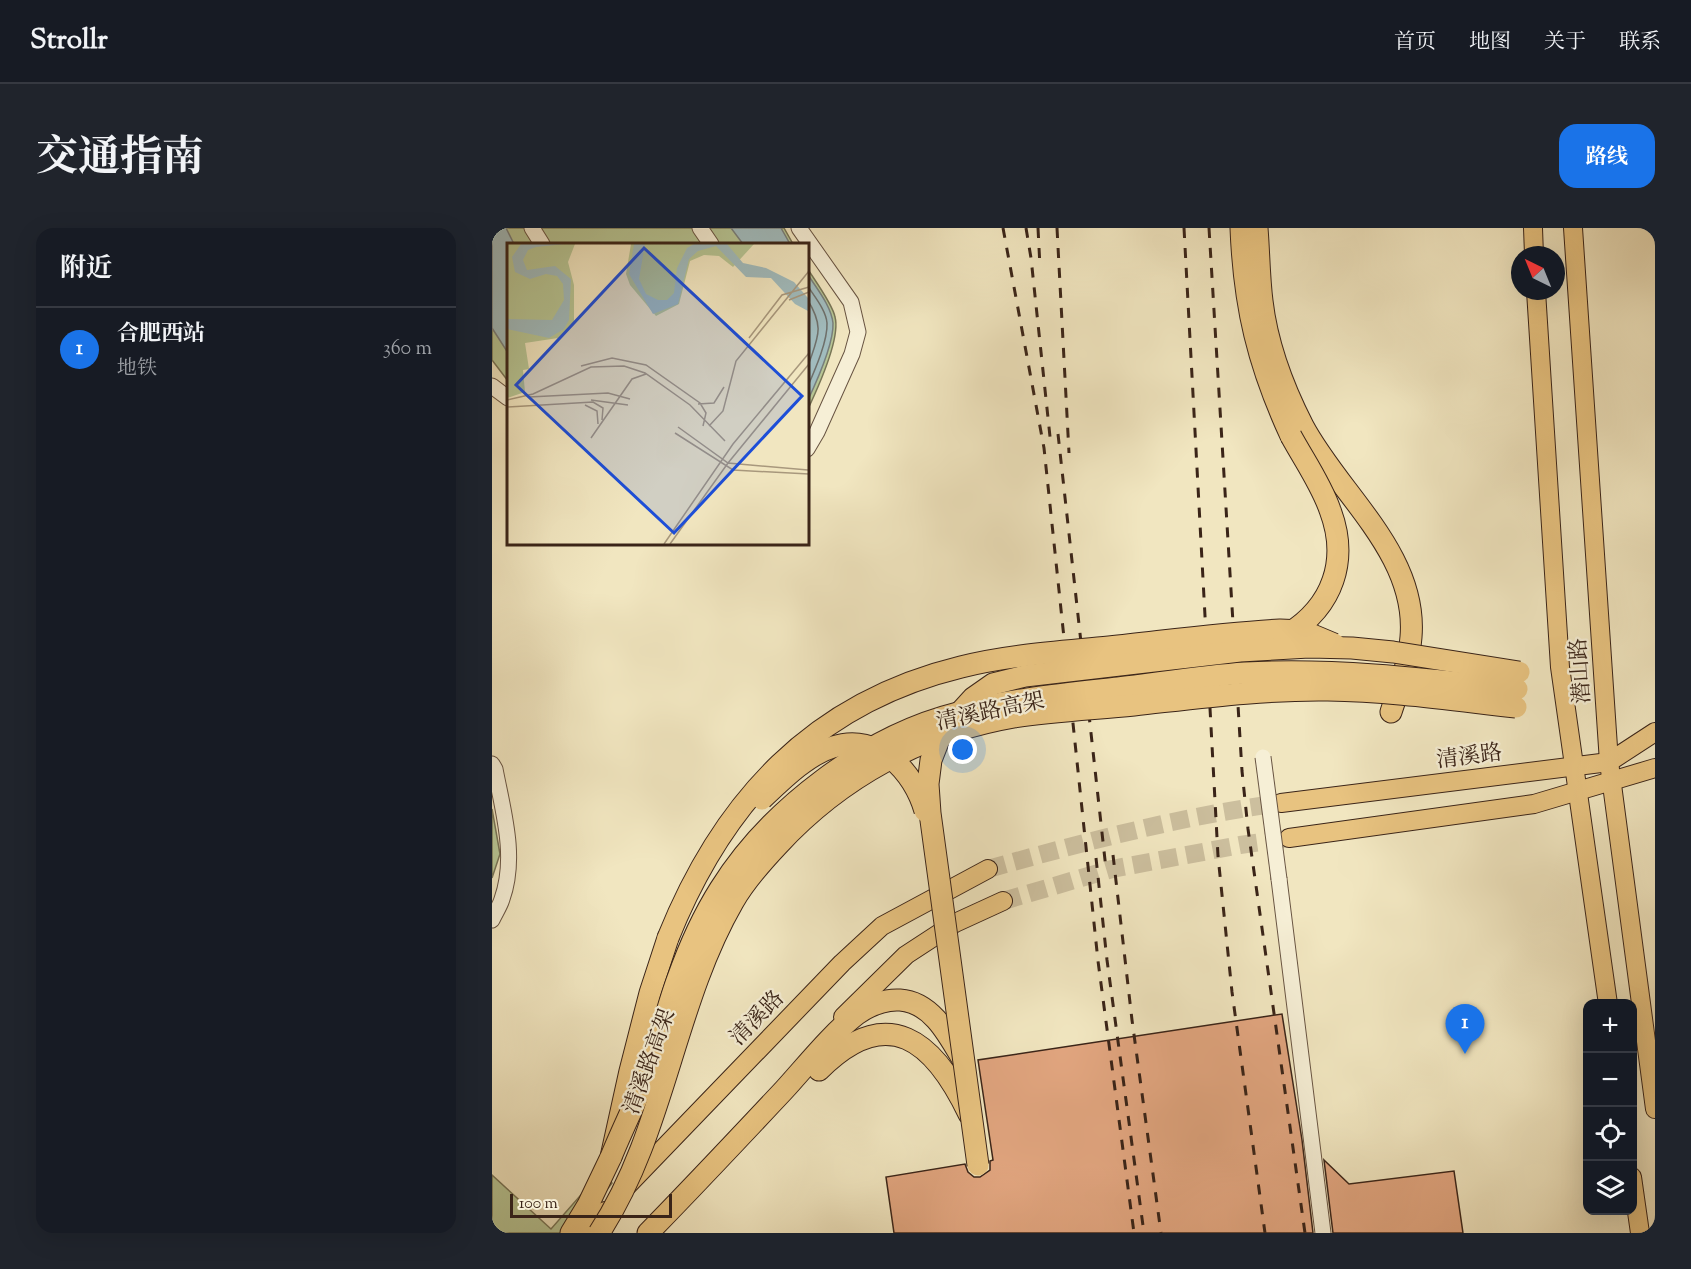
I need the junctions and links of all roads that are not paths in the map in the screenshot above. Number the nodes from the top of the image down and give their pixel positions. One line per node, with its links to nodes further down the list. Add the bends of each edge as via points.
1 (532, 228): 8 (street)
2 (700, 228): 9 (street)
3 (799, 228): 15 (street, via 850,302 858,333)
4 (1239, 228): 11 (highway)
5 (1259, 228): 11 (highway)
6 (1533, 228): 10 (main road)
7 (1575, 229): 20 (main road, 潜山路)
8 (541, 243)
9 (710, 243)
10 (1534, 246)
11 (1251, 260): 16 (highway, bridge, via 1248,307 1263,368 1291,436 1330,508 1338,542 1333,579 1319,608 1289,633); 28 (highway, bridge, via 1267,331 1287,392 1326,464 1391,552 1406,590 1411,636 1406,668 1383,710 1355,661 1341,647 1303,631 1244,632 1024,656 961,667 868,701 802,744 744,802)
12 (1537, 300): 22 (main road, 潜山路, via 1560,667)
13 (492, 386): 14 (street)
14 (507, 397)
15 (808, 447)
16 (1240, 651): 17 (highway, bridge, via 1352,648 1404,653); 33 (highway, bridge, via 1025,675 993,684 973,698 942,732 928,784)
17 (1517, 689): 36 (highway, 清溪路高架, bridge, via 1389,675 1245,673 1011,701 955,713 875,746 822,780 784,812 721,888 678,976 646,1076); 41 (highway, 清溪路高架, bridge, via 1247,693 1014,717 924,743 864,773 797,824 734,899 695,982 665,1083 633,1167)
18 (1655, 732): 20 (main road, 清溪路)
19 (1263, 757): 44 (street, bridge)
20 (1609, 762): 22 (main road, 清溪路); 24 (main road, 潜山路)
21 (492, 764): 31 (street, via 506,822 509,865 502,899)
22 (1574, 766): 25 (main road, 潜山路); 26 (main road, 清溪路)
23 (1655, 768): 24 (main road)
24 (1612, 781): 25 (main road); 34 (main road, 潜山路)
25 (1578, 791): 27 (main road, via 1534,804); 32 (main road, 潜山路)
26 (1281, 802)
27 (1289, 838)
28 (705, 860): 35 (highway, bridge, via 778,785 834,746 871,746 899,763 924,806 934,845); 36 (highway, bridge, via 684,899 650,993)
29 (988, 869): 40 (main road, 清溪路, via 882,926 720,1088)
30 (1003, 901): 42 (main road, via 955,923 906,955 831,1028)
31 (492, 920)
32 (1607, 999)
33 (963, 1060): 35 (highway, bridge, via 978,1165); 37 (highway, via 947,1032 915,1003 900,1000 870,1005 824,1046)
34 (1655, 1109)
35 (972, 1120): 37 (highway, via 946,1073 928,1052 905,1037 876,1036 847,1046 833,1056 785,1105)
36 (611, 1157): 39 (highway, 清溪路高架)
37 (710, 1169): 43 (highway)
38 (1637, 1208): 45 (main road)
39 (572, 1233)
40 (586, 1233)
41 (599, 1233)
42 (641, 1233)
43 (648, 1233)
44 (1323, 1233)
45 (1641, 1233)

